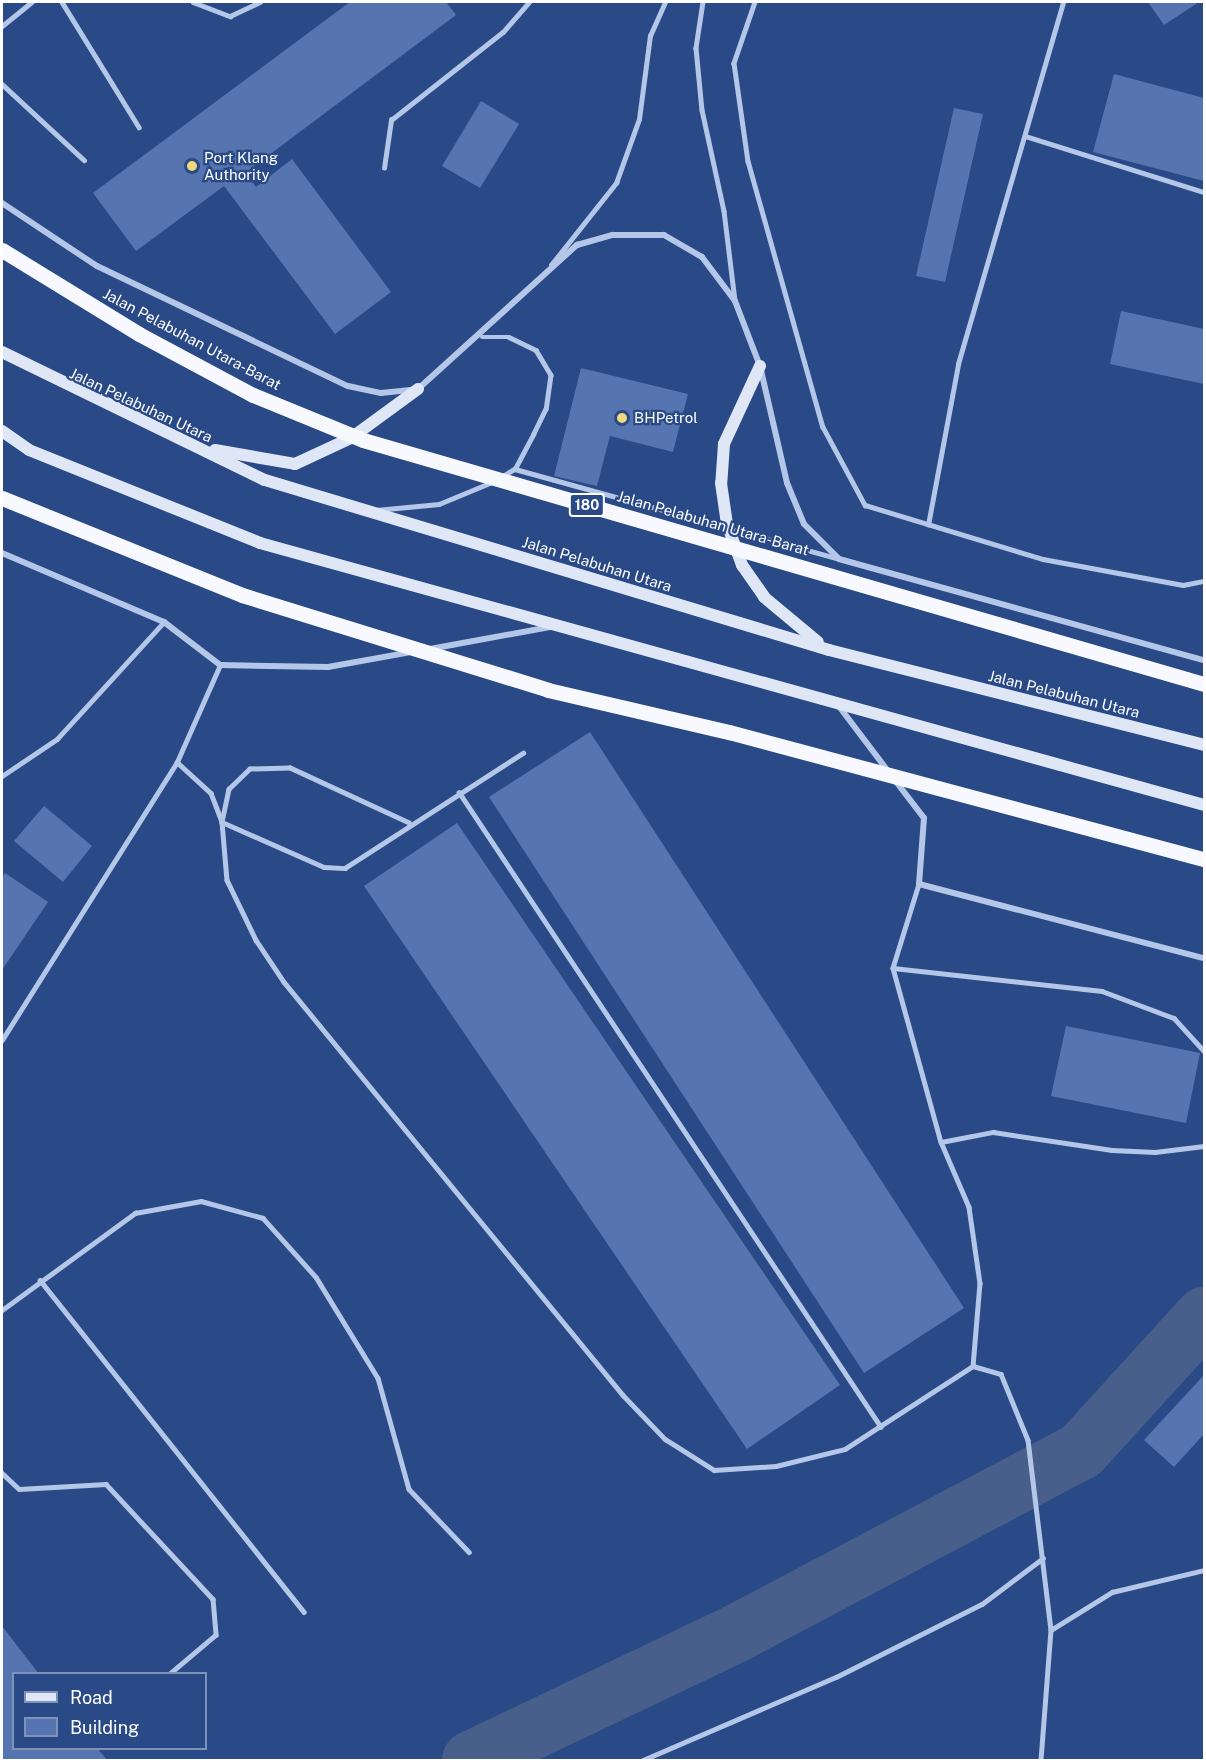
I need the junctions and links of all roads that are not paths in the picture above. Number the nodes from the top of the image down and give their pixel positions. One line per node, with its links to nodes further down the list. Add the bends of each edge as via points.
1 (32, 2): 10 (lane)
2 (62, 2): 12 (lane)
3 (194, 2): 4 (lane, via 230,16)
4 (260, 2)
5 (529, 2): 15 (lane, via 503,32 392,120)
6 (665, 2): 19 (lane, via 650,36 639,118 616,183)
7 (703, 2): 20 (lane, via 696,48 702,110 724,211)
8 (755, 2): 31 (lane, via 734,63 748,161 823,428 865,505)
9 (1063, 2): 13 (lane)
10 (2, 26)
11 (2, 84): 14 (lane)
12 (139, 128)
13 (1024, 136): 16 (lane); 31 (lane, via 958,364)
14 (84, 160)
15 (384, 168)
16 (1204, 192)
17 (2, 203): 24 (street, via 96,266 348,386 381,393)
18 (2, 250): 40 (main road, Jalan Pelabuhan Utara-Barat / 180, bridge, via 139,334 253,395 363,440)
19 (550, 267): 20 (street, via 577,246 613,235 664,236 702,257); 21 (street)
20 (735, 301): 23 (street)
21 (482, 337): 24 (street); 27 (lane, via 509,337 536,350 551,375 546,409)
22 (2, 352): 26 (main road, Jalan Pelabuhan Utara, via 76,393)
23 (760, 366): 30 (main road, via 724,444 721,483); 33 (street, via 787,483 804,524)
24 (418, 389): 26 (main road, via 351,438 295,464 229,454)
25 (2, 431): 36 (main road, via 29,450 260,543)
26 (160, 432): 29 (main road, Jalan Pelabuhan Utara, via 265,480)
27 (515, 468): 29 (lane, via 471,495 418,508); 30 (lane, via 596,495)
28 (2, 498): 50 (main road, bridge, via 242,595 548,690 729,732)
29 (368, 510): 37 (main road, Jalan Pelabuhan Utara)
30 (727, 524): 33 (lane); 37 (main road, via 742,565 764,597)
31 (928, 525): 34 (lane, via 1043,559 1183,585)
32 (2, 553): 35 (street)
33 (839, 559): 38 (street)
34 (1204, 581)
35 (164, 622): 39 (street); 45 (lane, via 57,739)
36 (550, 627): 39 (street, via 328,667); 41 (main road)
37 (829, 650): 42 (main road, Jalan Pelabuhan Utara)
38 (1204, 660)
39 (220, 665): 44 (lane)
40 (1204, 684)
41 (838, 705): 47 (main road); 51 (street, via 924,819)
42 (1204, 745)
43 (523, 753): 46 (lane)
44 (177, 762): 48 (lane, via 211,793); 54 (lane)
45 (2, 776)
46 (459, 792): 49 (lane); 62 (lane)
47 (1204, 805)
48 (222, 822): 49 (lane, via 324,867 345,868); 49 (lane, via 229,789 250,769 290,768); 62 (lane, via 227,880 284,982 665,1439 714,1470 776,1466 845,1449)
49 (409, 823)
50 (1204, 859)
51 (919, 884): 52 (street); 53 (lane)
52 (1204, 958)
53 (894, 968): 56 (lane, via 1102,991 1174,1018); 57 (lane)
54 (3, 1033): 55 (lane)
55 (2, 1040)
56 (1204, 1051)
57 (941, 1142): 58 (lane, via 993,1132 1112,1150 1155,1152); 61 (lane, via 969,1207 979,1272)
58 (1204, 1146)
59 (40, 1280): 60 (lane); 64 (lane, via 135,1213 201,1201 263,1218 316,1277 378,1378 409,1489); 67 (lane)
60 (2, 1310)
61 (973, 1366): 62 (lane); 65 (lane, via 1001,1374 1028,1440)
62 (881, 1427)
63 (2, 1473): 69 (lane, via 19,1489 106,1484 213,1599 216,1635)
64 (469, 1552)
65 (1043, 1558): 68 (lane); 70 (lane, via 982,1604 836,1677)
66 (1204, 1570): 68 (lane, via 1112,1592)
67 (304, 1612)
68 (1051, 1630): 71 (lane)
69 (172, 1672)
70 (643, 1761)
71 (1041, 1761)

